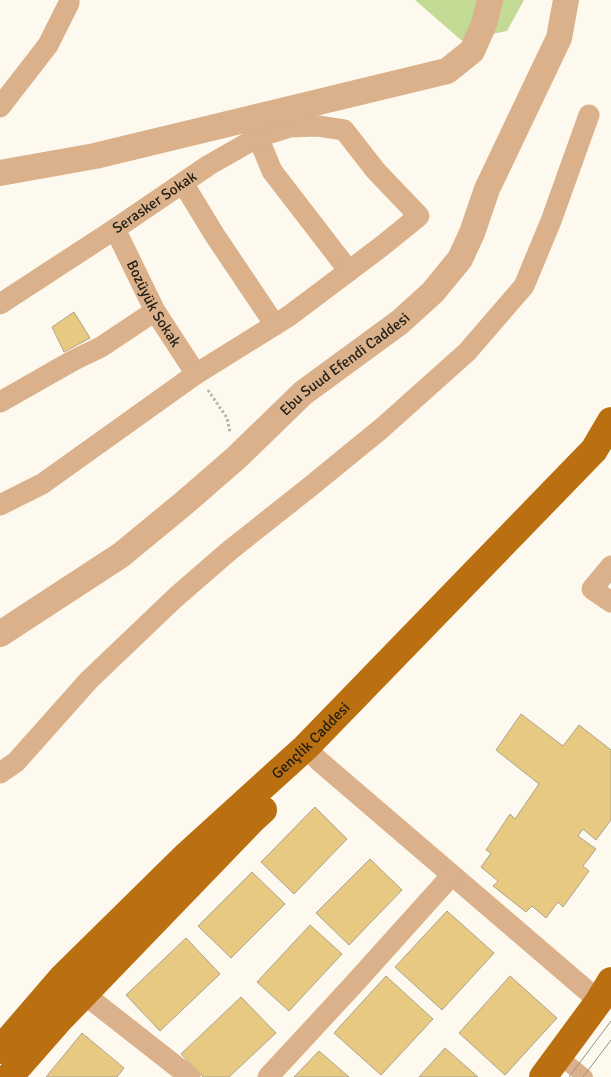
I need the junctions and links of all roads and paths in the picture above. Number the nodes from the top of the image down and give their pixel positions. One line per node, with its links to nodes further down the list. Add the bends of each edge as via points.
1 (69, 0): 4 (street, via 48,45)
2 (490, 0): 7 (street, via 472,51 447,71 96,156)
3 (566, 0): 18 (street, Ebu Suud Efendi Caddesi, via 559,38 487,189 460,259 433,292 400,322 303,393)
4 (0, 107)
5 (589, 115): 24 (street, via 524,286 467,352 382,428 176,597 89,680 16,762)
6 (258, 137): 8 (street, Serasker Sokak); 10 (street, via 272,171); 10 (street, Serasker Sokak, via 290,127 318,126 344,130 376,171 419,216)
7 (0, 172)
8 (183, 183): 9 (street, Serasker Sokak); 13 (street)
9 (115, 229): 11 (street, Serasker Sokak); 12 (street, Bozüyük Sokak)
10 (349, 271): 13 (street)
11 (0, 304)
12 (155, 312): 14 (street, Bozüyük Sokak); 15 (street, via 101,347)
13 (275, 325): 14 (street)
14 (196, 374): 18 (path, via 227,418); 19 (street, via 42,484)
15 (0, 402)
16 (611, 421): 23 (main road, Gençlik Caddesi, via 594,450)
17 (611, 444): 23 (main road, Gençlik Caddesi, via 417,657)
18 (236, 458): 22 (street, Ebu Suud Efendi Caddesi, via 121,555)
19 (0, 505)
20 (611, 566): 21 (street, via 592,588)
21 (611, 602)
22 (0, 634)
23 (312, 753): 25 (street); 27 (main road, Gençlik Caddesi); 28 (main road, Gençlik Caddesi, via 187,855 70,970)
24 (0, 772)
25 (452, 875): 26 (street); 32 (street)
26 (605, 991): 29 (main road)
27 (84, 994): 30 (main road, Gençlik Caddesi); 31 (street)
28 (0, 1050)
29 (551, 1066): 33 (street)
30 (10, 1077)
31 (190, 1077)
32 (268, 1077)
33 (585, 1077)

